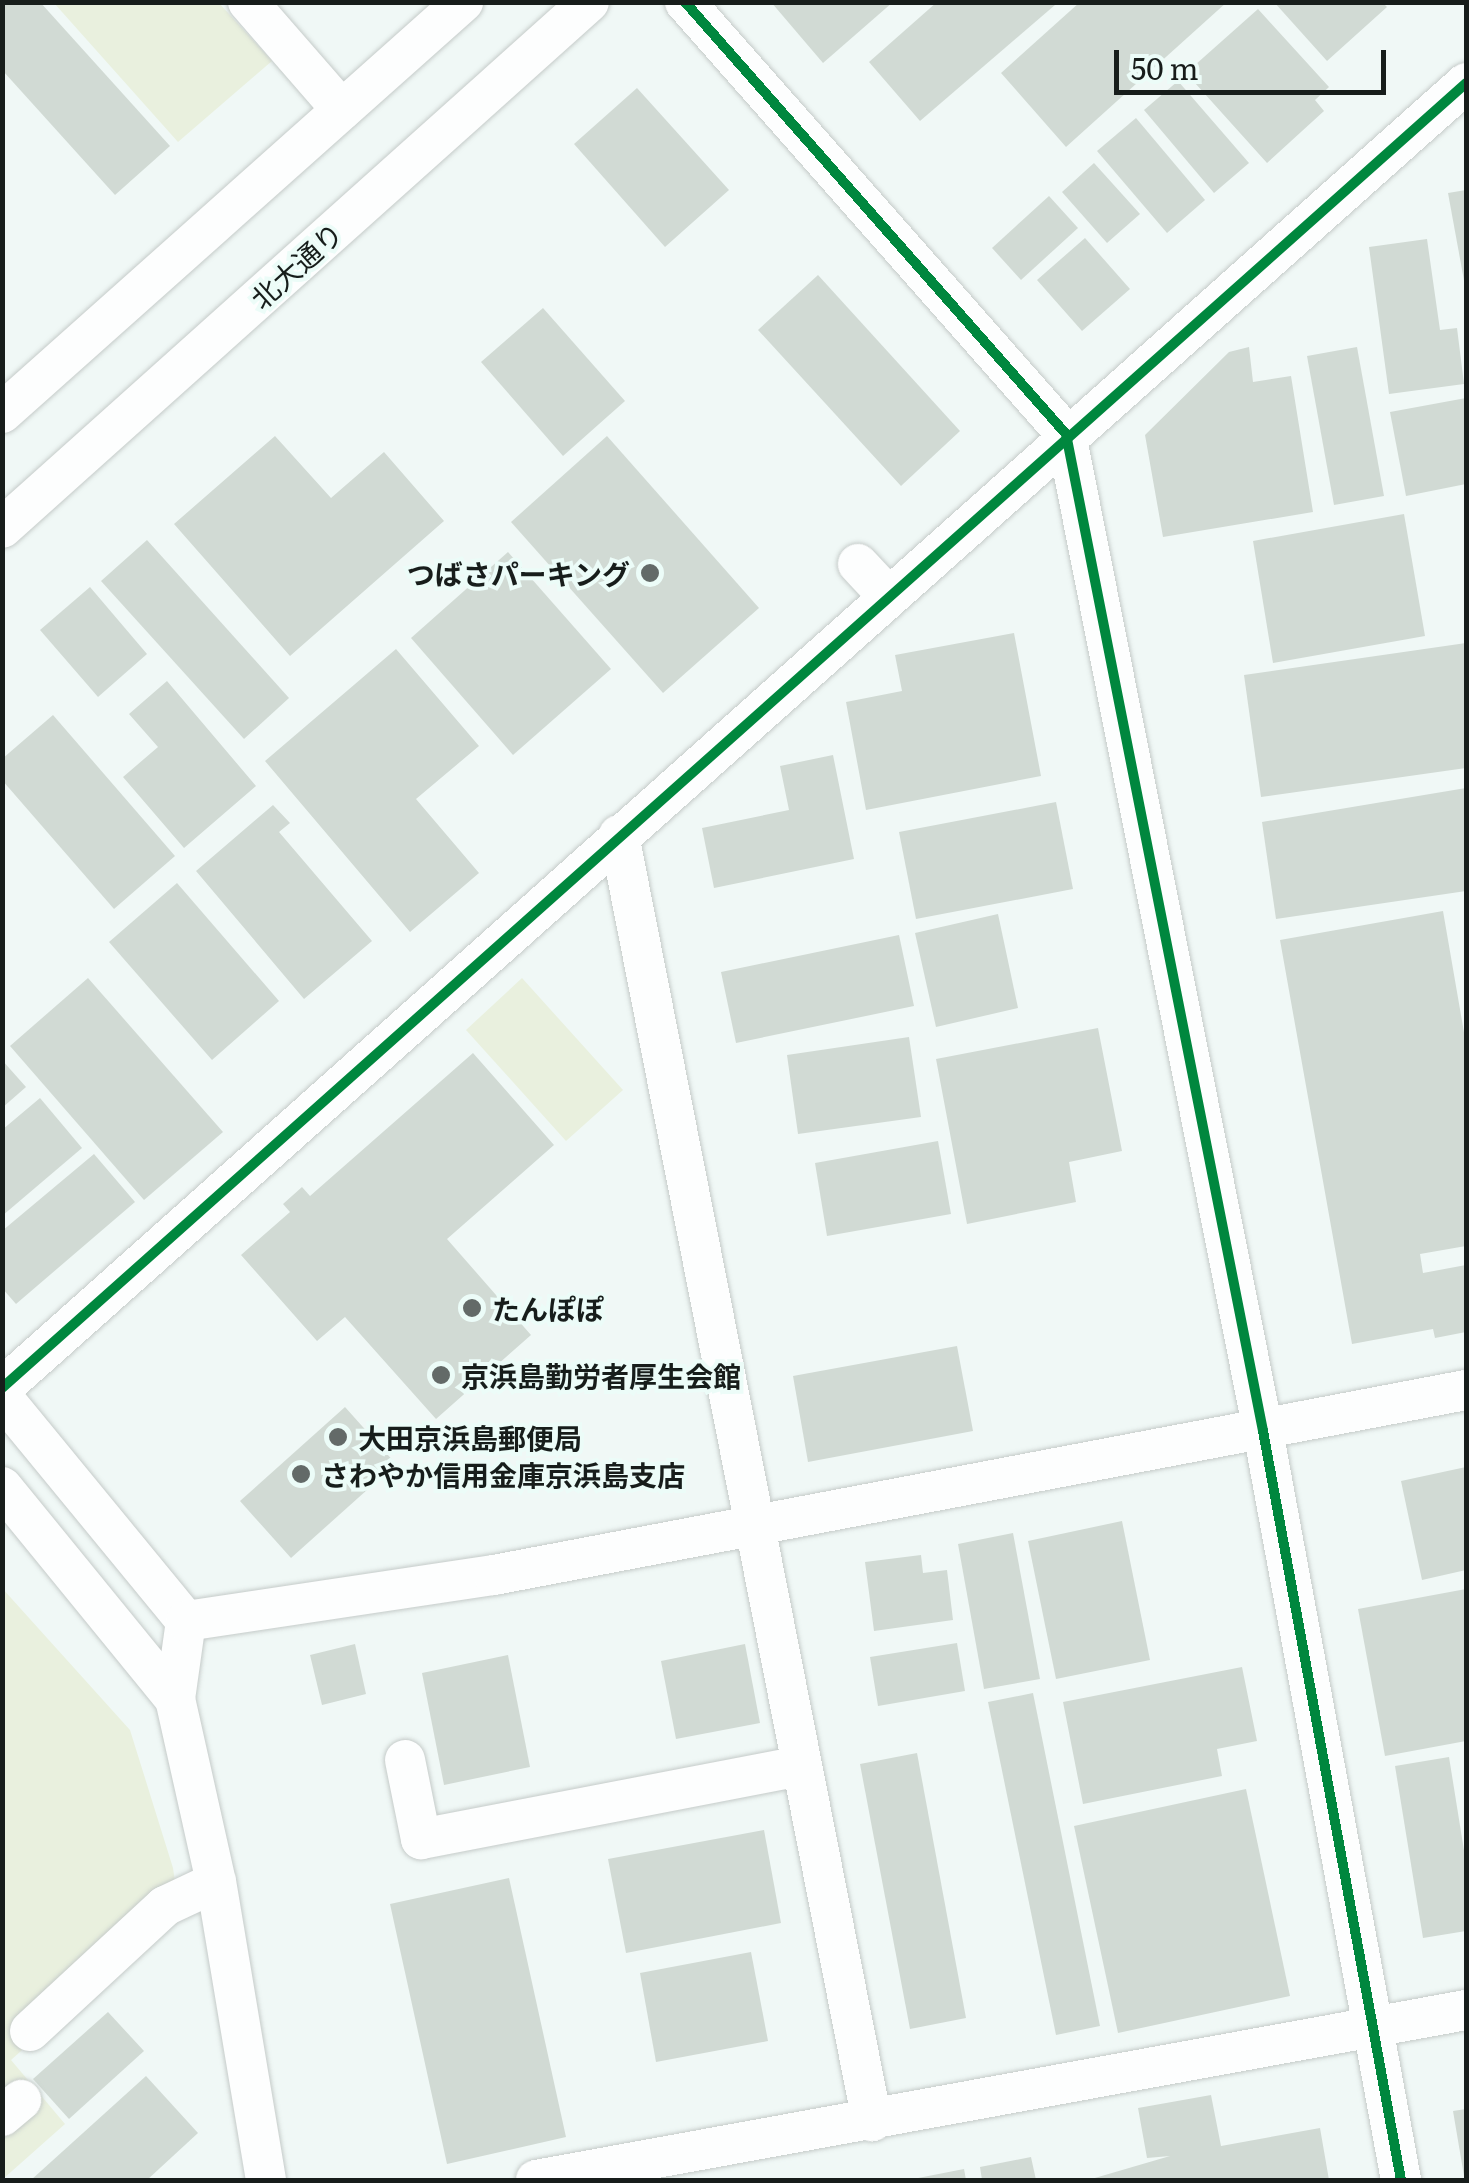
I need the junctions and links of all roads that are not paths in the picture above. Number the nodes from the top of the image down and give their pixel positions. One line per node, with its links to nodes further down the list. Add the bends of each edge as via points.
1 (248, 2): 6 (street)
2 (463, 2): 6 (street)
3 (589, 2): 9 (street, 北大通り)
4 (685, 2): 8 (street)
5 (1466, 84): 8 (street)
6 (342, 110): 7 (street)
7 (2, 412)
8 (1066, 434): 11 (street); 16 (street)
9 (7, 515)
10 (858, 564): 11 (street)
11 (887, 595): 12 (street)
12 (619, 835): 13 (street); 18 (street)
13 (2, 1388)
14 (1466, 1390): 16 (street)
15 (2, 1397): 19 (street)
16 (1263, 1431): 18 (street); 25 (street)
17 (2, 1487): 20 (street)
18 (754, 1528): 19 (street); 22 (street)
19 (186, 1621): 20 (street)
20 (175, 1699): 23 (street)
21 (405, 1760): 22 (street, via 421,1839)
22 (801, 1766): 27 (street)
23 (216, 1882): 26 (street, via 165,1906); 28 (street)
24 (1466, 2010): 25 (street)
25 (1375, 2028): 27 (street); 30 (street)
26 (30, 2031)
27 (872, 2121): 29 (street)
28 (266, 2180)
29 (536, 2180)
30 (1401, 2180)

